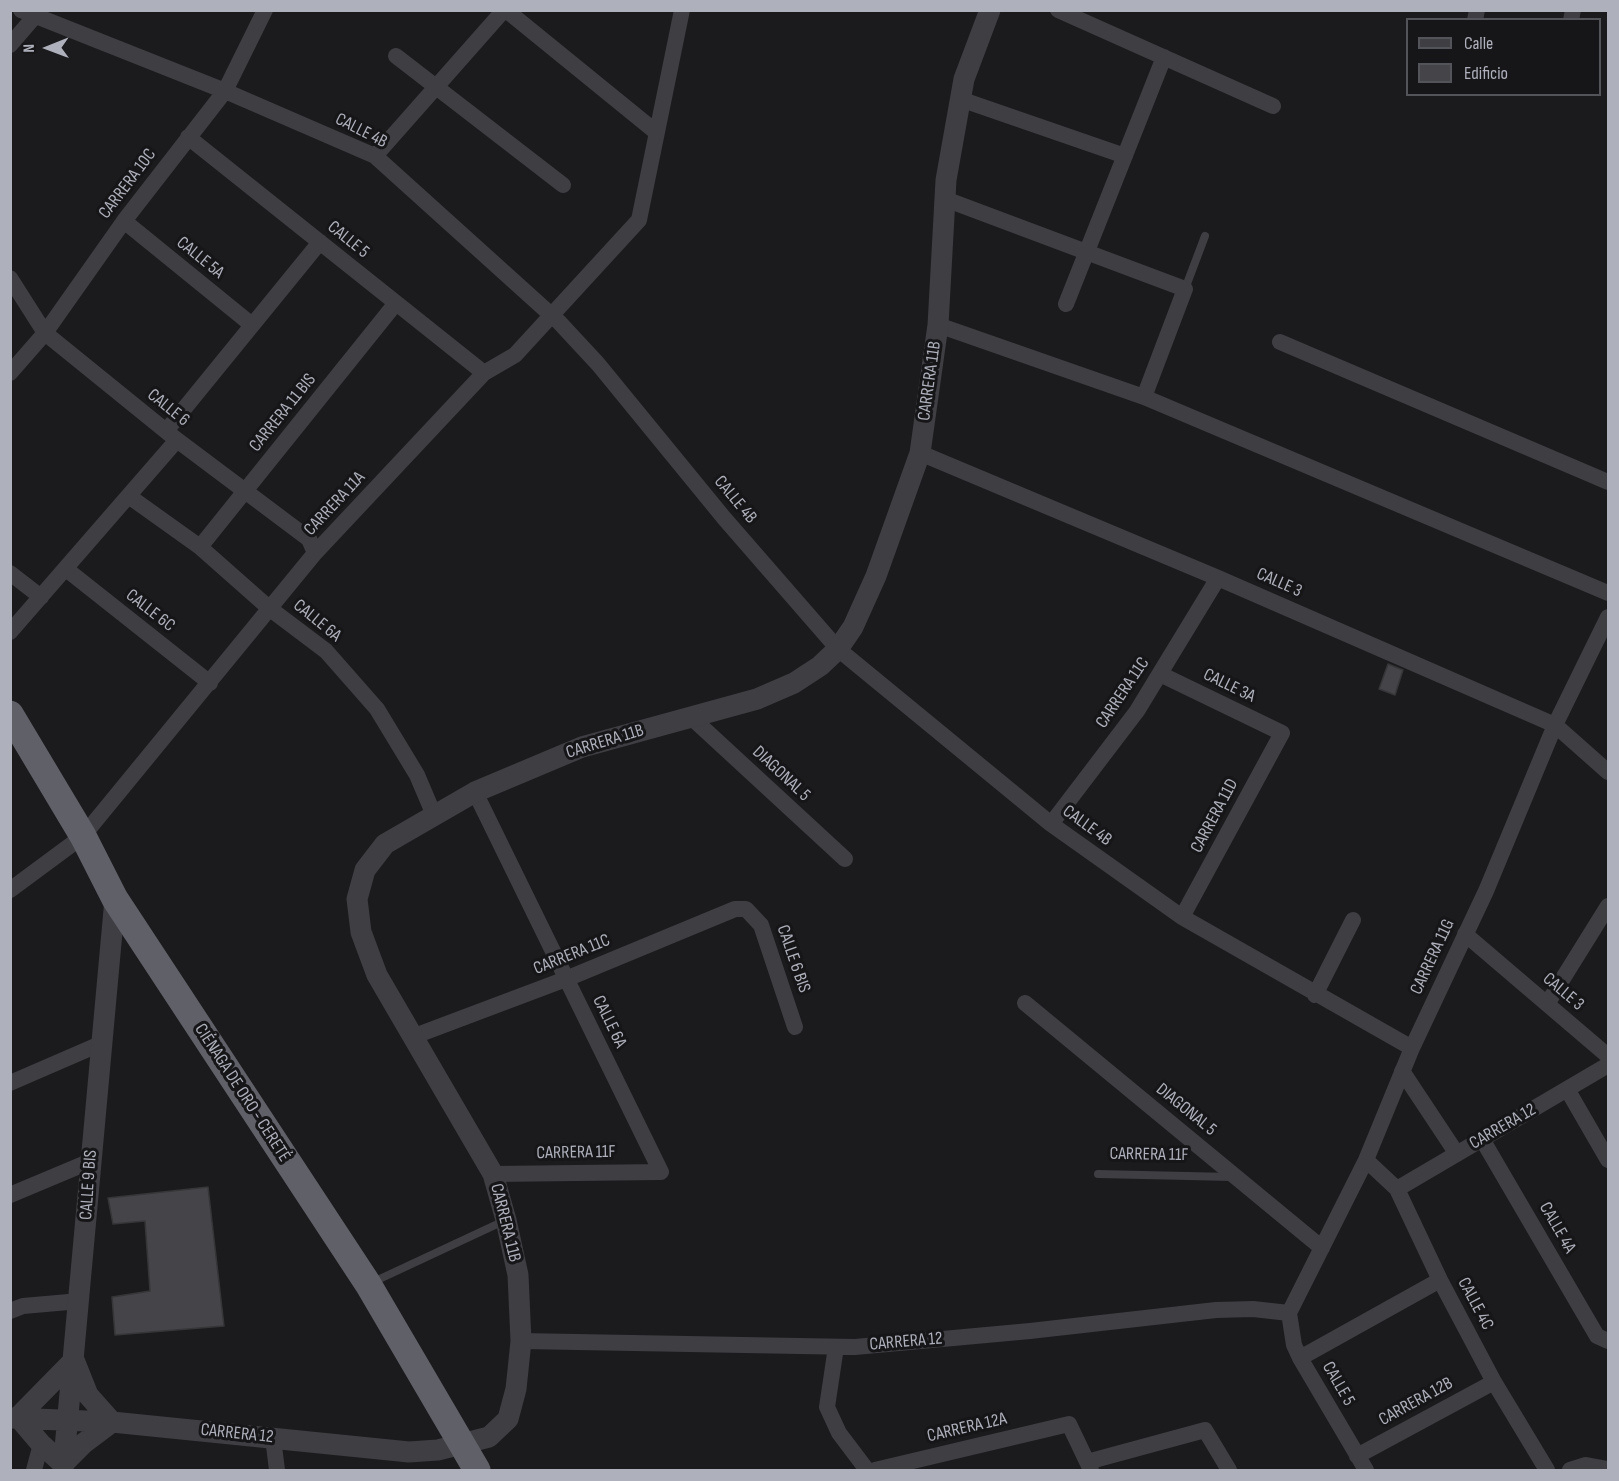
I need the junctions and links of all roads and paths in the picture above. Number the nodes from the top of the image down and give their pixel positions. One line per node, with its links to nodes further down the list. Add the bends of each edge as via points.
1 (265, 10): 11 (street, CARRERA 10C)
2 (505, 10): 10 (street); 14 (street)
3 (990, 10): 12 (street, CARRERA 11B)
4 (1058, 10): 9 (street)
5 (681, 11): 14 (street, CARRERA 11A)
6 (28, 14): 7 (street); 11 (street, CALLE 4B)
7 (10, 45)
8 (396, 56): 10 (street)
9 (1164, 57): 13 (street); 17 (street)
10 (437, 86): 16 (street); 18 (street)
11 (225, 91): 15 (street, CARRERA 10C); 16 (street, CALLE 4B)
12 (960, 99): 17 (street); 19 (street, CARRERA 11B)
13 (1273, 106)
14 (656, 132): 28 (street, CARRERA 11A, via 639,220)
15 (188, 137): 20 (street, CARRERA 10C); 22 (street, CALLE 5)
16 (375, 156): 28 (street, CALLE 4B)
17 (1125, 156): 23 (street)
18 (563, 185)
19 (945, 199): 23 (street); 29 (street, CARRERA 11B)
20 (124, 221): 30 (street, CALLE 5A); 31 (street, CARRERA 10C)
21 (1205, 236): 25 (lane)
22 (320, 242): 26 (street, CALLE 5); 30 (street)
23 (1087, 253): 25 (street); 27 (street)
24 (10, 278): 31 (street, CALLE 6)
25 (1185, 289): 35 (street)
26 (396, 303): 33 (street, CALLE 5); 39 (street, CARRERA 11 BIS)
27 (1066, 304)
28 (552, 315): 33 (street, CARRERA 11A, via 515,355); 51 (street, CALLE 4B, via 598,364)
29 (938, 324): 35 (street); 37 (street, CARRERA 11B)
30 (252, 325): 36 (street)
31 (45, 333): 34 (street, CARRERA 10C); 36 (street, CALLE 6)
32 (1280, 342): 38 (street)
33 (484, 373): 42 (street, CARRERA 11A)
34 (10, 374)
35 (1144, 397): 46 (street)
36 (171, 436): 39 (street, CALLE 6); 40 (street)
37 (920, 453): 45 (street, CALLE 3); 51 (street, CARRERA 11B, via 876,576 853,627)
38 (1608, 482)
39 (245, 491): 41 (street, CARRERA 11 BIS); 42 (street, CALLE 6, via 309,539)
40 (130, 497): 41 (street, CALLE 6A); 43 (street)
41 (200, 547): 48 (street, CALLE 6A)
42 (315, 553): 48 (street, CARRERA 11A)
43 (66, 569): 47 (street); 53 (street, CALLE 6C)
44 (10, 573): 47 (street)
45 (1218, 578): 52 (street, CARRERA 11C); 56 (street, CALLE 3)
46 (1608, 593)
47 (41, 597): 50 (street)
48 (269, 608): 53 (street, CARRERA 11A); 60 (street, CALLE 6A, via 326,651 377,709 417,775)
49 (1608, 617): 56 (street, CARRERA 11G)
50 (10, 632)
51 (838, 649): 55 (street, CARRERA 11B, via 794,683 757,699); 61 (street, CALLE 4B)
52 (1160, 674): 57 (street, CALLE 3A); 61 (street, CARRERA 11C, via 1137,711)
53 (210, 683): 62 (street, CARRERA 11A)
54 (10, 714): 62 (highway, CIÉNAGA DE ORO - CERETÉ)
55 (691, 717): 59 (street, CARRERA 11B, via 582,747); 63 (street, DIAGONAL 5)
56 (1555, 725): 58 (street, CALLE 3); 70 (street, CARRERA 11G)
57 (1282, 733): 68 (street, CARRERA 11D)
58 (1608, 772)
59 (475, 792): 60 (street, CARRERA 11B); 71 (street, CALLE 6A)
60 (434, 815): 76 (street, CARRERA 11B, via 386,844 365,870 357,899 361,932 377,975)
61 (1051, 824): 68 (street, CALLE 4B)
62 (83, 836): 64 (street, CARRERA 11A); 65 (highway, CIÉNAGA DE ORO - CERETÉ)
63 (845, 859)
64 (10, 890)
65 (115, 899): 77 (street, CALLE 9 BIS); 98 (highway, CIÉNAGA DE ORO - CERETÉ)
66 (1608, 906): 74 (street)
67 (746, 909): 71 (street, CARRERA 11C, via 735,909); 75 (street, CALLE 6 BIS, via 761,926)
68 (1182, 917): 72 (street, CALLE 4B)
69 (1353, 920): 72 (street)
70 (1465, 934): 74 (street, CALLE 3); 78 (street, CARRERA 11G)
71 (567, 979): 76 (street, CARRERA 11C); 89 (street, CALLE 6A)
72 (1315, 995): 78 (street, CALLE 4B)
73 (1025, 1003): 92 (street, DIAGONAL 5)
74 (1547, 1004): 79 (street, CALLE 3)
75 (795, 1027)
76 (412, 1037): 90 (street, CARRERA 11B)
77 (100, 1044): 82 (street); 88 (street, CALLE 9 BIS)
78 (1412, 1048): 81 (street, CARRERA 11G)
79 (1608, 1056)
80 (1608, 1065): 83 (street, CARRERA 12)
81 (1402, 1071): 85 (street); 86 (street, CARRERA 11G)
82 (10, 1083)
83 (1567, 1089): 84 (street, CARRERA 12); 87 (street)
84 (1482, 1139): 85 (street, CARRERA 12); 102 (street, CALLE 4A)
85 (1457, 1154): 93 (street, CARRERA 12)
86 (1366, 1160): 93 (street, CALLE 4C); 96 (street, CARRERA 11G)
87 (1608, 1160)
88 (91, 1161): 94 (street); 99 (street, CALLE 9 BIS)
89 (661, 1172): 90 (street, CARRERA 11F)
90 (493, 1174): 95 (street, CARRERA 11B)
91 (1098, 1174): 92 (lane, CARRERA 11F)
92 (1236, 1177): 96 (street, DIAGONAL 5)
93 (1397, 1189): 97 (street, CALLE 4C)
94 (10, 1195)
95 (506, 1220): 98 (lane); 103 (street, CARRERA 11B, via 518,1275)
96 (1322, 1248): 101 (street, CARRERA 11G)
97 (1440, 1280): 105 (street); 107 (street, CALLE 4C)
98 (368, 1284): 113 (highway, CIÉNAGA DE ORO - CERETÉ)
99 (80, 1300): 100 (street); 106 (street, CALLE 9 BIS)
100 (10, 1311)
101 (1289, 1313): 104 (street, CARRERA 12, via 1216,1310); 105 (street, CALLE 5)
102 (1603, 1338)
103 (521, 1341): 104 (street, CARRERA 12); 113 (street, CARRERA 11B, via 508,1419 489,1437)
104 (836, 1347): 120 (street, via 827,1407 839,1433)
105 (1300, 1358): 114 (street, CALLE 5)
106 (74, 1360): 108 (street); 109 (street, CALLE 9 BIS); 110 (street, via 88,1395)
107 (1494, 1382): 114 (street, CARRERA 12B); 123 (street, CALLE 4C)
108 (14, 1418): 109 (street, CARRERA 12); 112 (street)
109 (67, 1419): 110 (street, CARRERA 12); 116 (street, CALLE 9 BIS)
110 (112, 1422): 111 (street, CARRERA 12); 116 (street, via 84,1443)
111 (273, 1437): 113 (street, CARRERA 12, via 409,1452); 118 (street)
112 (41, 1444): 116 (street); 117 (street)
113 (463, 1445): 119 (highway, CIÉNAGA DE ORO - CERETÉ)
114 (1361, 1463)
115 (1089, 1466): 121 (street, CARRERA 12A, via 1069,1424); 122 (street, via 1205,1430)
116 (63, 1467)
117 (34, 1470)
118 (277, 1470)
119 (477, 1470)
120 (867, 1470)
121 (874, 1470)
122 (1229, 1470)
123 (1547, 1470)
124 (1570, 1470): 125 (street, via 1595,1464)
125 (1607, 1470)

